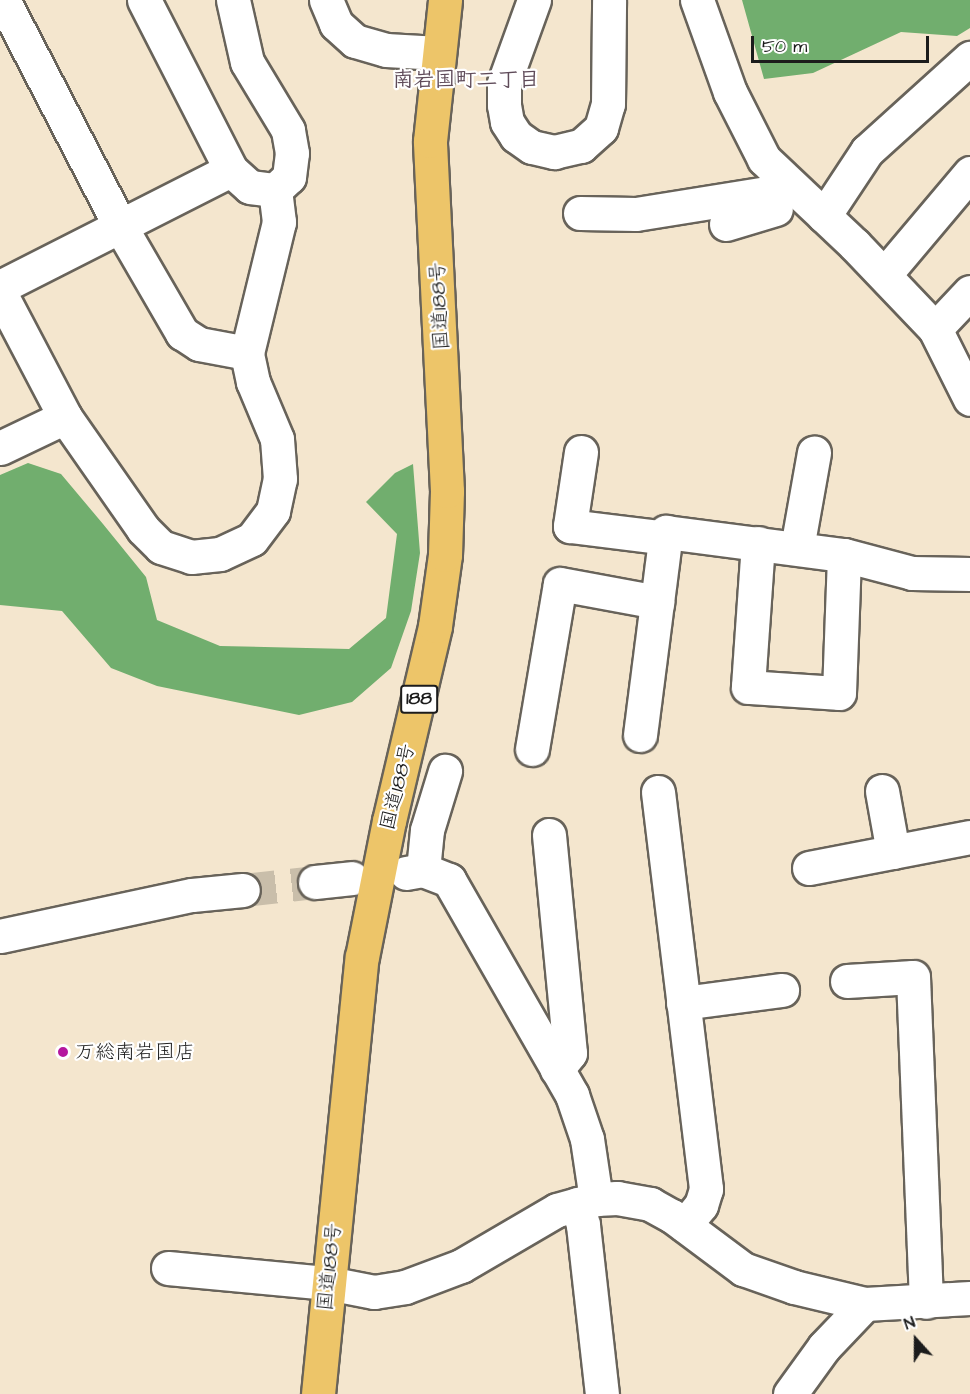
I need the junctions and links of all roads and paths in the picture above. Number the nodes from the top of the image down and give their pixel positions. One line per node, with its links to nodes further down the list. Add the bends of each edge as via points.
1 (3, 0): 18 (street)
2 (144, 0): 11 (street)
3 (233, 0): 14 (street, via 247,63 288,130 292,153 289,177)
4 (326, 0): 9 (street, via 336,24 355,41 386,50)
5 (445, 0): 9 (highway, 国道188号 / 188)
6 (534, 0): 7 (street, via 504,83 504,105 507,122 516,136 531,147 554,152 581,146 601,128 608,104)
7 (609, 0)
8 (697, 0): 13 (street, via 747,132)
9 (439, 53): 56 (highway, 国道188号 / 188, via 430,141 447,491 445,555 435,626 389,820 362,957)
10 (970, 58): 16 (street, via 867,151)
11 (231, 170): 14 (street, via 250,187); 18 (street)
12 (970, 173): 19 (street)
13 (784, 188): 15 (street, via 636,214); 16 (street); 17 (street, via 777,208)
14 (275, 190): 24 (street, via 279,222)
15 (580, 213)
16 (824, 216): 19 (street)
17 (726, 224)
18 (120, 226): 20 (street); 24 (street, via 182,333 200,344)
19 (885, 274): 23 (street)
20 (0, 287)
21 (970, 292): 23 (street)
22 (0, 293): 26 (street)
23 (935, 329): 25 (street)
24 (247, 353): 26 (street, via 253,382 277,439 280,479 273,511 252,539 220,554 191,557 160,547 143,529)
25 (970, 399)
26 (65, 417): 27 (street)
27 (0, 448)
28 (581, 452): 30 (street, via 570,526)
29 (814, 453): 32 (street)
30 (666, 538): 31 (street, via 666,531); 35 (street)
31 (758, 543): 32 (street); 33 (street, via 748,687 839,693)
32 (797, 548): 33 (street)
33 (844, 555): 34 (street, via 912,573)
34 (970, 574)
35 (657, 602): 36 (street); 37 (street, via 560,584)
36 (640, 735)
37 (532, 748)
38 (445, 771): 52 (street, via 415,872 449,880)
39 (882, 791): 43 (street)
40 (658, 792): 51 (street)
41 (549, 835): 52 (street, via 570,1053)
42 (970, 837): 43 (street)
43 (893, 852): 44 (street)
44 (809, 868)
45 (352, 878): 46 (street)
46 (315, 882)
47 (243, 890): 48 (street, via 192,896)
48 (0, 936)
49 (847, 981): 58 (street, via 913,977)
50 (782, 990): 51 (street)
51 (683, 1003): 54 (street, via 706,1189 702,1205)
52 (557, 1070): 53 (street, via 572,1095 587,1139)
53 (587, 1201): 54 (street, via 616,1198 650,1204); 56 (street, via 520,1228 491,1251 461,1266 405,1287 374,1292); 61 (street, via 583,1225)
54 (685, 1225): 59 (street, via 743,1269 794,1287)
55 (168, 1268): 56 (street)
56 (328, 1283): 60 (highway, 国道188号 / 188)
57 (970, 1298): 58 (street)
58 (926, 1302): 59 (street)
59 (865, 1304): 62 (street, via 824,1347)
60 (318, 1394)
61 (602, 1394)
62 (790, 1394)

